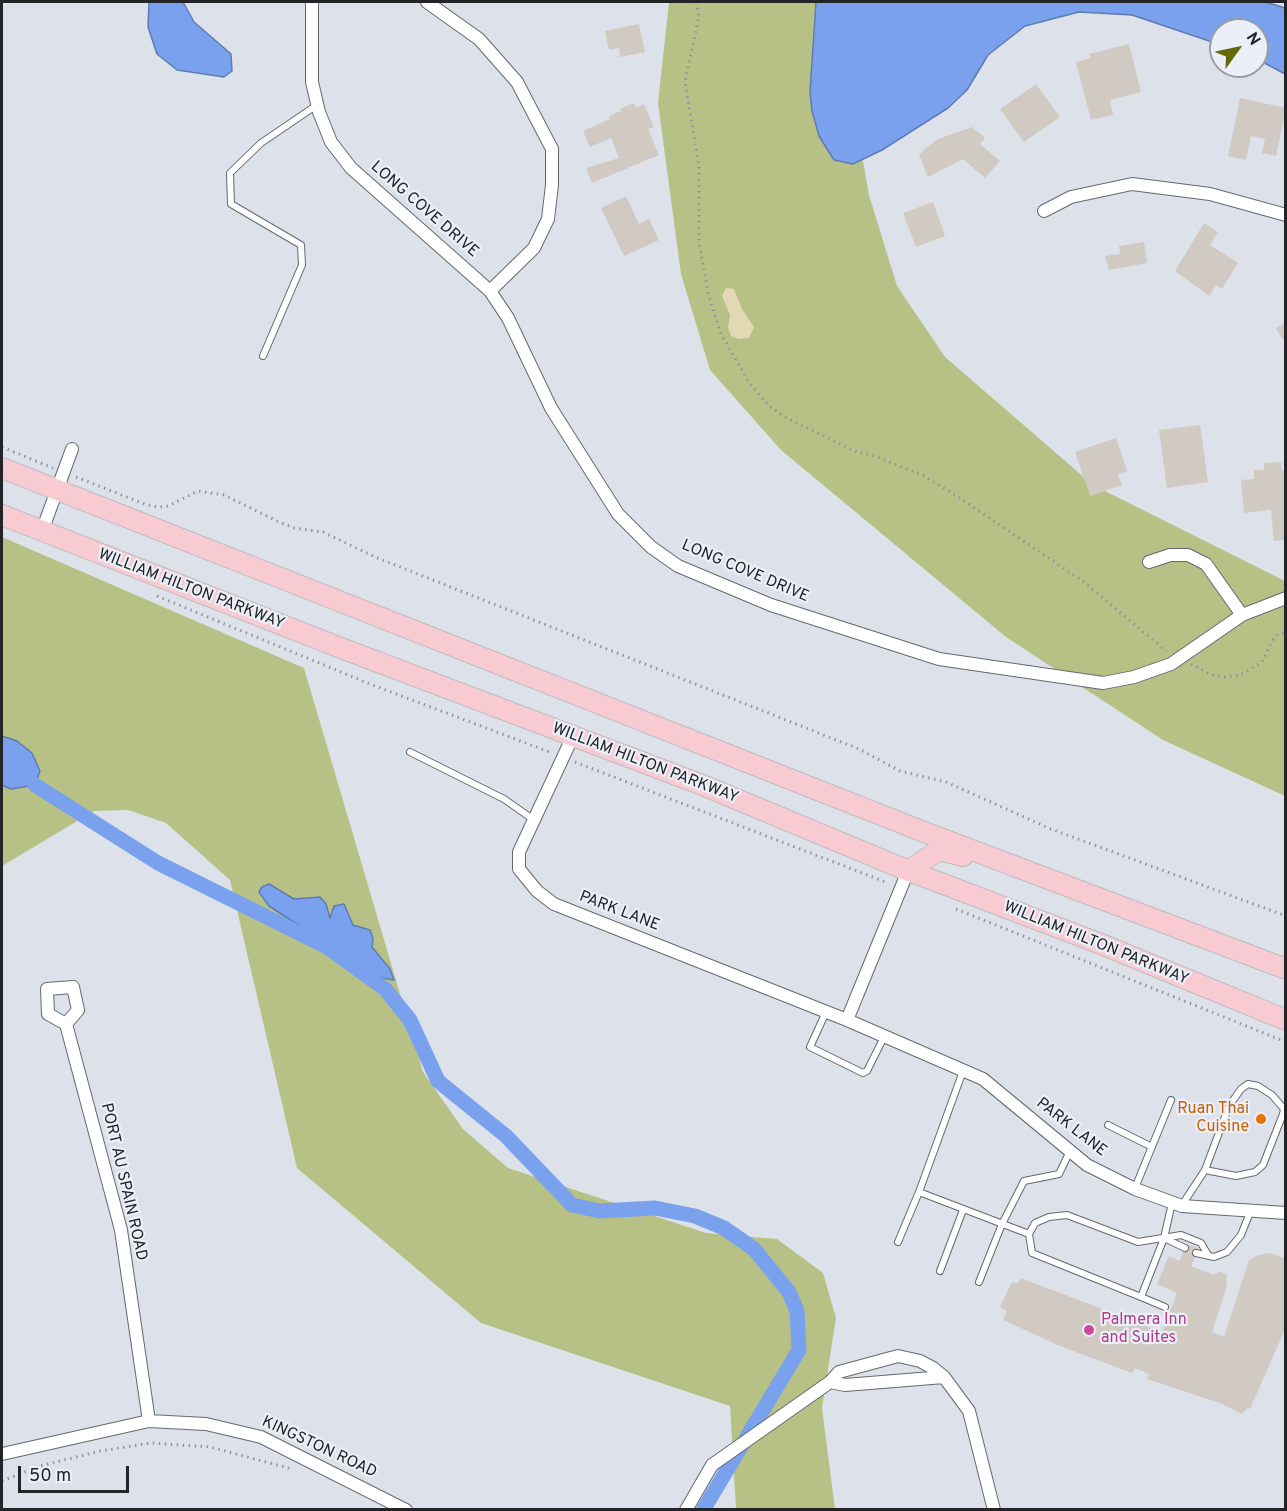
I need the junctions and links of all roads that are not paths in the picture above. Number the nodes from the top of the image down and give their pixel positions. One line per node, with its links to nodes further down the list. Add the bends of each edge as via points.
1 (312, 2): 3 (street, LONG COVE DRIVE, via 312,82)
2 (427, 2): 6 (street, via 479,39 517,82 552,149 548,219 534,248)
3 (317, 105): 6 (street, LONG COVE DRIVE, via 331,142 351,168); 7 (lane, via 261,142 230,173 231,204 301,245 302,265)
4 (1044, 211): 5 (street, via 1071,197 1132,184 1210,194)
5 (1286, 215)
6 (490, 291): 15 (street, LONG COVE DRIVE, via 508,318 551,408 618,514 651,547 678,566 771,605 939,659 1103,683 1172,664)
7 (263, 356)
8 (72, 449): 10 (street)
9 (2, 468): 10 (highway)
10 (61, 480): 12 (street); 20 (highway)
11 (2, 515): 12 (highway, WILLIAM HILTON PARKWAY)
12 (42, 531): 16 (highway, WILLIAM HILTON PARKWAY)
13 (1149, 562): 15 (street, via 1170,555 1188,555 1206,564)
14 (1286, 598): 15 (street, LONG COVE DRIVE)
15 (1242, 615)
16 (573, 736): 18 (street, PARK LANE); 19 (highway, WILLIAM HILTON PARKWAY, via 705,786)
17 (410, 752): 18 (lane, via 504,799)
18 (534, 820): 22 (street, PARK LANE, via 519,852 519,869 531,890 554,904)
19 (904, 879): 20 (highway, via 939,849); 23 (street); 24 (highway, WILLIAM HILTON PARKWAY, via 1101,944)
20 (1049, 879): 21 (highway)
21 (1286, 969)
22 (826, 1012): 23 (street, PARK LANE); 26 (lane, via 810,1047 863,1073)
23 (847, 1020): 26 (street, PARK LANE)
24 (1286, 1020)
25 (66, 1024): 53 (street, PORT AU SPAIN ROAD, via 121,1230)
26 (884, 1037): 27 (street, PARK LANE)
27 (963, 1071): 32 (street, PARK LANE, via 982,1079); 35 (lane)
28 (1171, 1100): 31 (lane)
29 (1285, 1108): 33 (lane, via 1263,1165 1255,1172 1236,1176); 33 (lane, via 1258,1086 1248,1084 1241,1089 1229,1106)
30 (1108, 1125): 31 (lane)
31 (1152, 1147): 34 (lane)
32 (1071, 1151): 34 (street, PARK LANE, via 1087,1164); 40 (lane, via 1059,1174 1023,1181)
33 (1205, 1170): 36 (lane)
34 (1135, 1189): 36 (street, PARK LANE)
35 (919, 1192): 38 (lane); 43 (lane)
36 (1177, 1204): 37 (street, PARK LANE); 42 (lane)
37 (1251, 1209): 39 (street, PARK LANE); 46 (lane, via 1241,1235 1227,1252)
38 (963, 1210): 40 (lane); 47 (lane)
39 (1286, 1213)
40 (1002, 1224): 41 (lane); 48 (lane)
41 (1029, 1234): 42 (lane, via 1035,1223 1067,1215 1138,1242); 49 (lane, via 1032,1253)
42 (1164, 1238): 44 (lane); 46 (lane, via 1181,1235 1201,1243); 49 (lane)
43 (898, 1242)
44 (1185, 1248)
45 (1196, 1253): 46 (lane)
46 (1208, 1256)
47 (940, 1271)
48 (979, 1282)
49 (1141, 1298): 50 (lane)
50 (1165, 1307)
51 (944, 1377): 52 (street, via 845,1385); 52 (street, via 920,1361 898,1356 839,1372); 57 (street, via 969,1411)
52 (830, 1382): 56 (street, via 712,1466)
53 (148, 1421): 54 (street, KINGSTON ROAD); 55 (street, KINGSTON ROAD, via 206,1424 261,1437)
54 (2, 1454)
55 (406, 1509)
56 (686, 1509)
57 (994, 1509)

